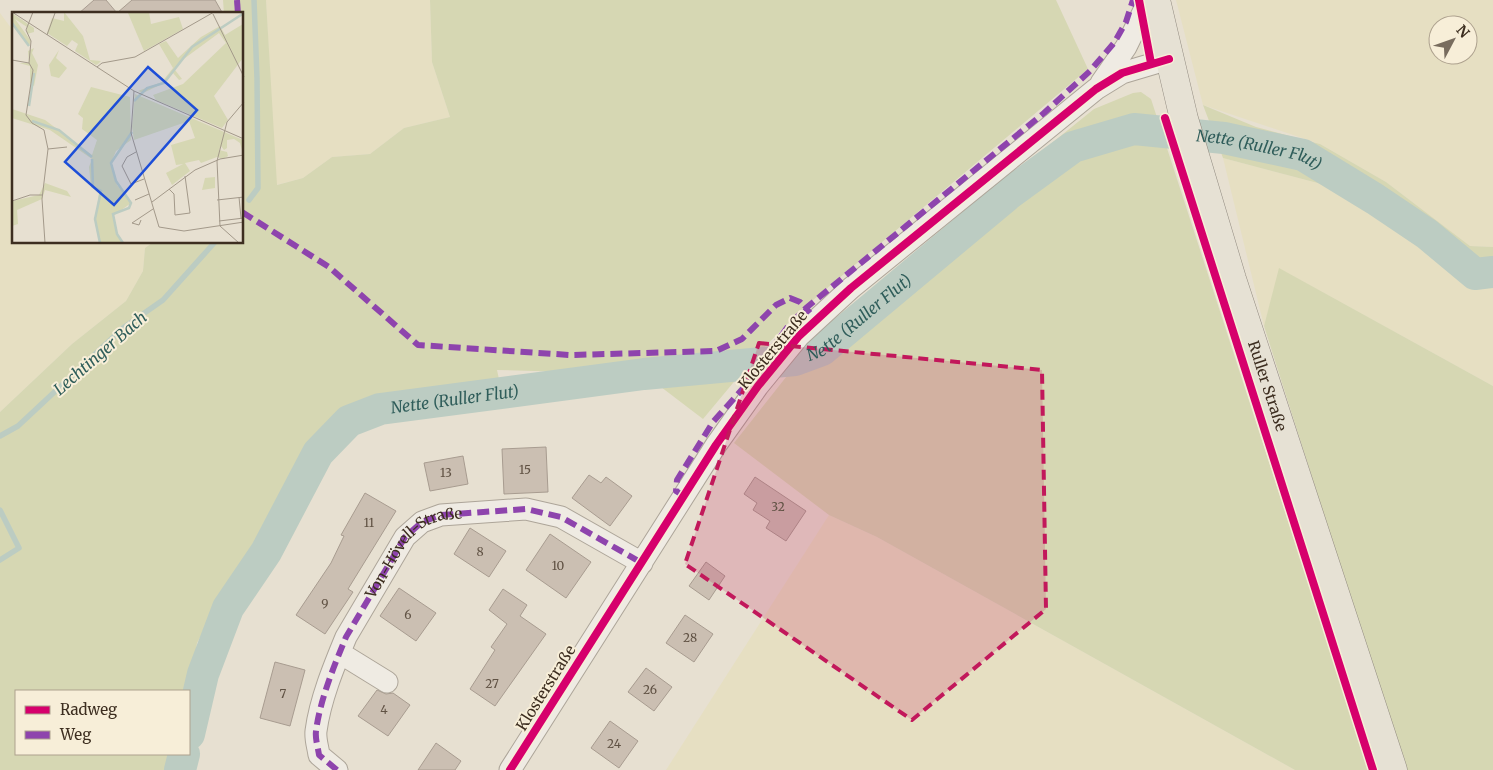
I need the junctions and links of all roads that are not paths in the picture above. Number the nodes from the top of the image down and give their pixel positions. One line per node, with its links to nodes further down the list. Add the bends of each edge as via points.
1 (1149, 0): 4 (street, Klosterstraße, via 1126,47)
2 (1156, 0): 3 (main road, Ruller Straße)
3 (1169, 59): 4 (street, Klosterstraße, via 1122,73); 10 (main road, Ruller Straße, via 1235,288)
4 (1096, 89): 5 (street, Klosterstraße, via 851,288 799,336 716,445)
5 (642, 563): 6 (street, Von-Hövell-Straße, via 561,517 526,509 441,514 422,522 406,537); 9 (street, Klosterstraße)
6 (340, 652): 7 (street); 8 (street, Von-Hövell-Straße, via 316,733 320,755)
7 (387, 682)
8 (337, 770)
9 (510, 770)
10 (1393, 770)

